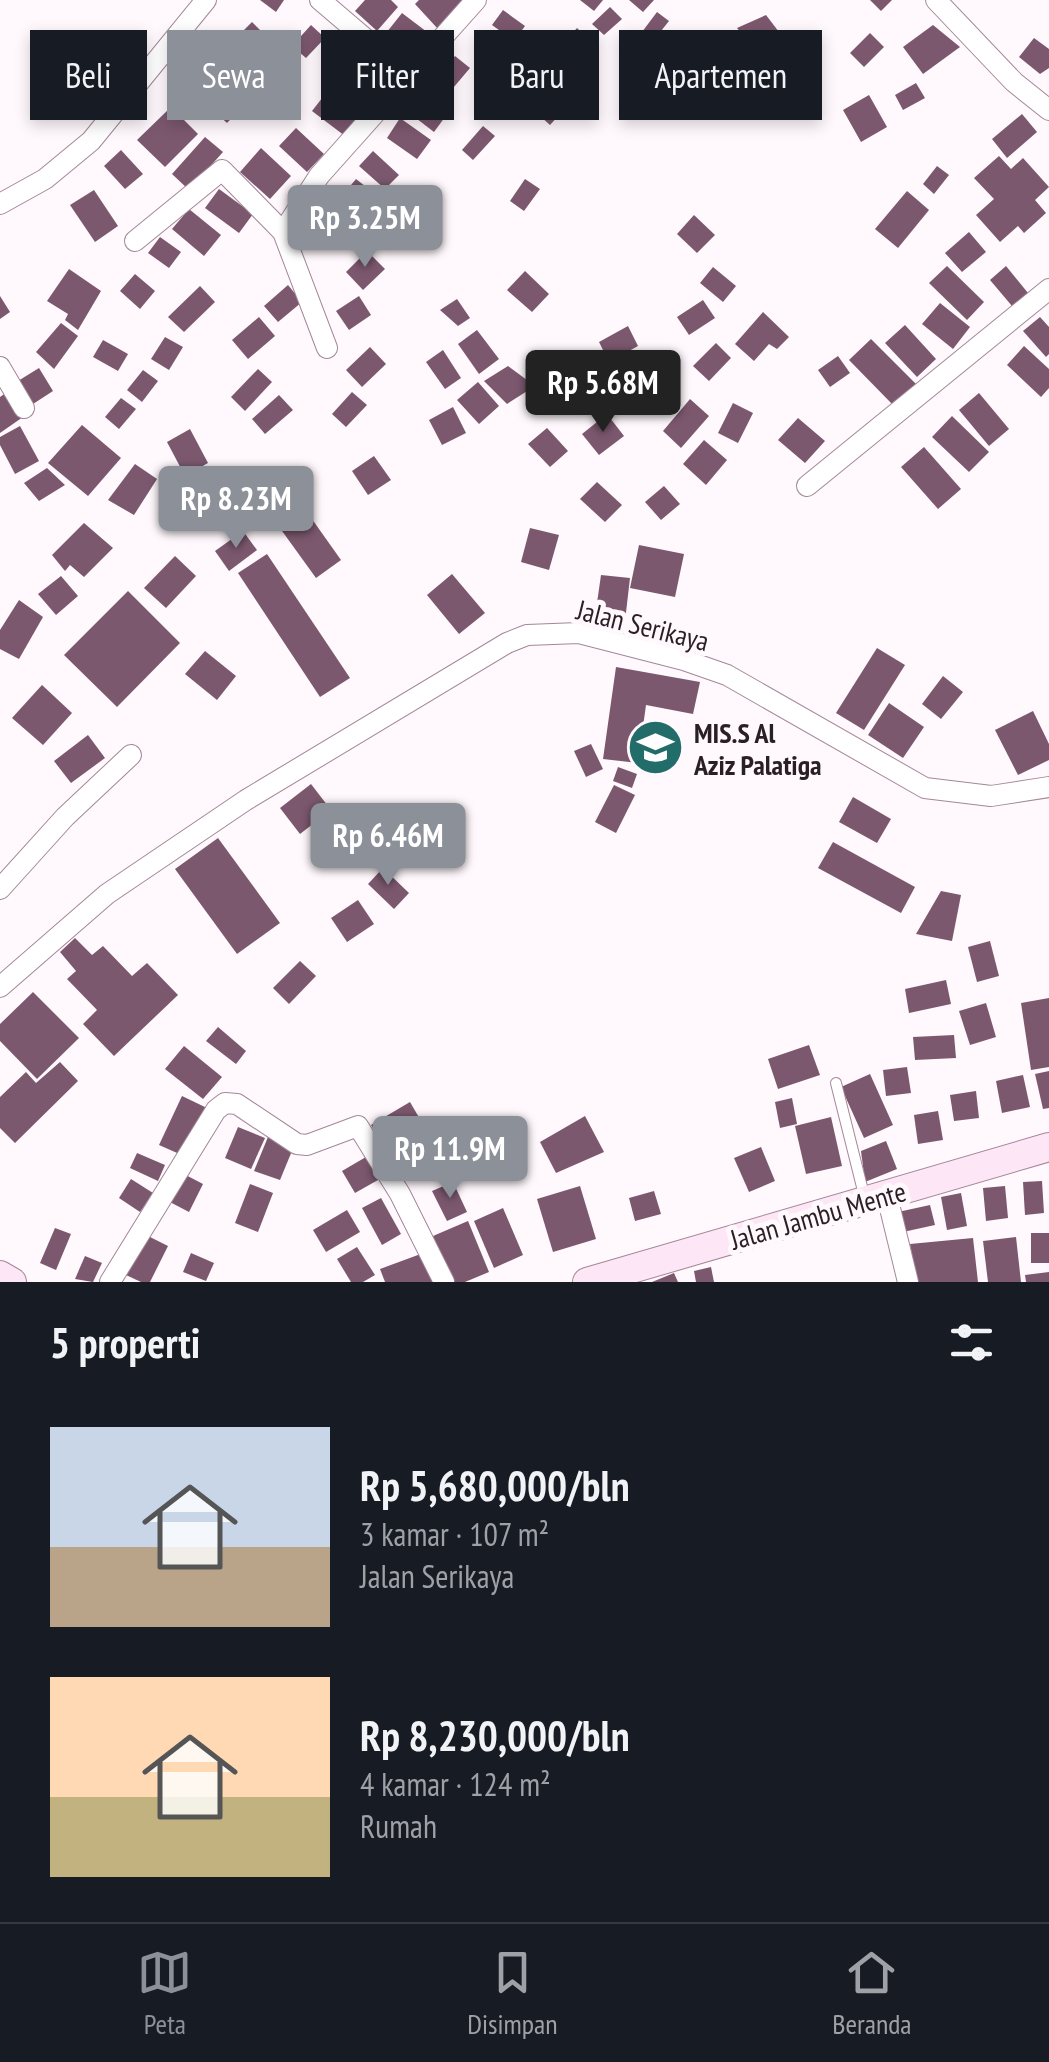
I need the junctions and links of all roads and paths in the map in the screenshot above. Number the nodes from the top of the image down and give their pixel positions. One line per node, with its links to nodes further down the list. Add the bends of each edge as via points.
1 (206, 0): 9 (street, via 92,141)
2 (320, 0): 5 (street)
3 (476, 0): 6 (street)
4 (936, 0): 7 (street)
5 (355, 30)
6 (449, 30)
7 (1049, 110)
8 (368, 120): 10 (street, via 319,176)
9 (0, 204)
10 (283, 232): 11 (street, via 220,170); 13 (street)
11 (135, 241)
12 (1049, 290): 16 (street)
13 (327, 348)
14 (0, 367): 15 (street)
15 (24, 408)
16 (807, 486)
17 (131, 755): 19 (street)
18 (1049, 787): 20 (street, Jalan Serikaya, via 991,796 925,788 727,674 580,633 527,635 246,800 108,894)
19 (0, 889)
20 (0, 987)
21 (836, 1083): 23 (lane)
22 (1049, 1147): 23 (main road, Jalan Jambu Mente)
23 (876, 1198): 28 (main road, Jalan Jambu Mente); 29 (street)
24 (0, 1275): 25 (main road)
25 (12, 1282)
26 (110, 1282): 27 (street, via 226,1103 297,1144 358,1126)
27 (444, 1282)
28 (587, 1282)
29 (908, 1282)

